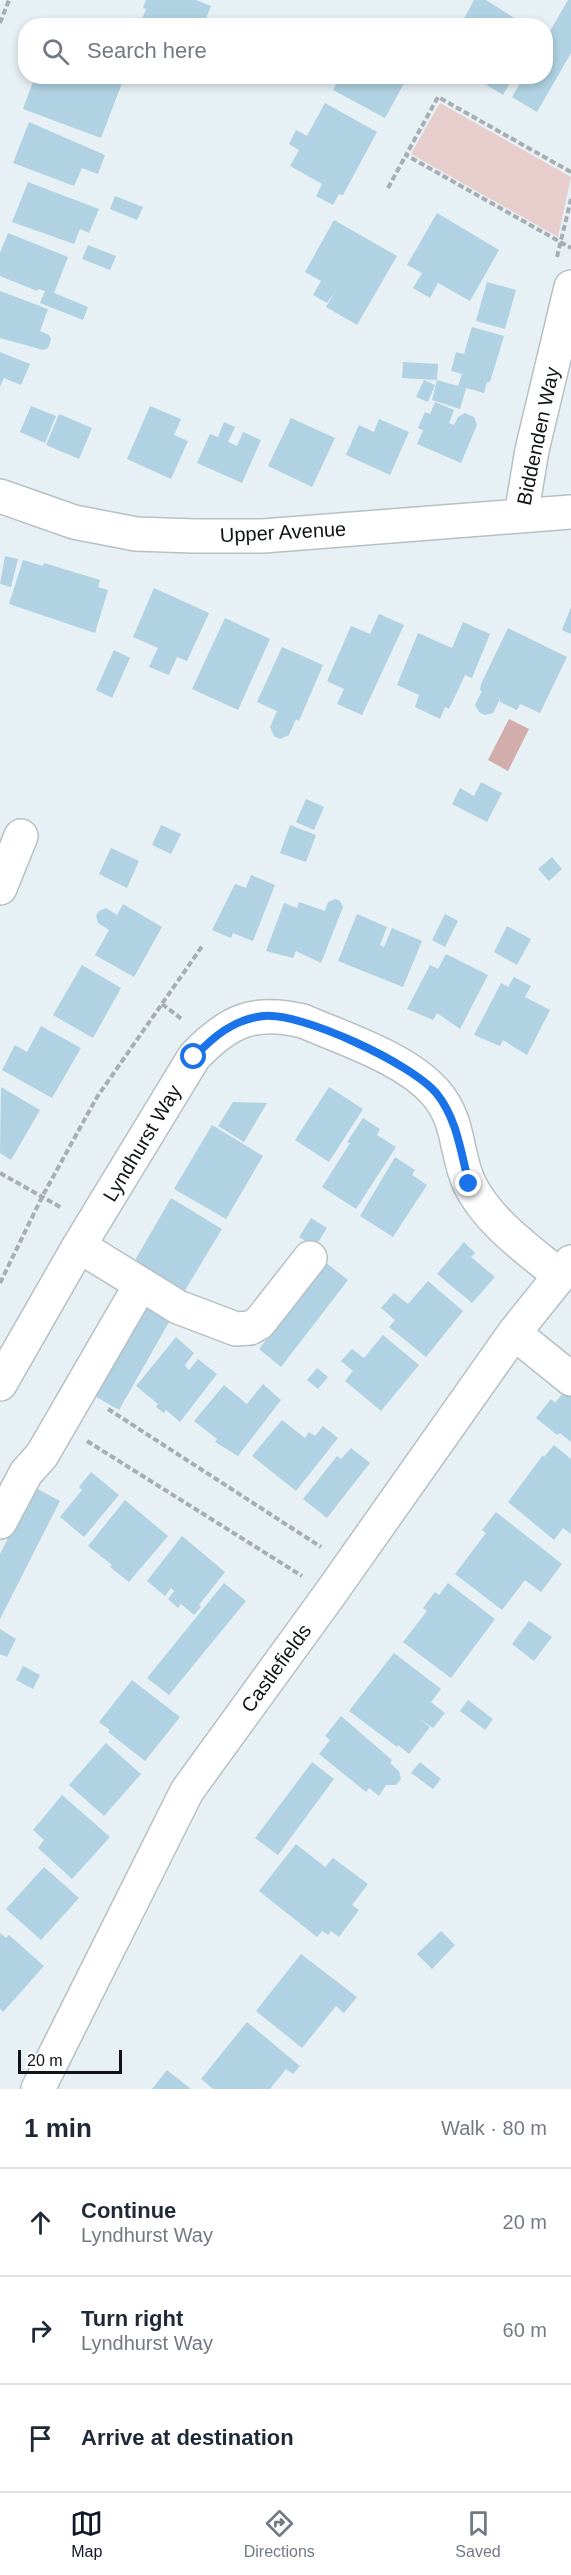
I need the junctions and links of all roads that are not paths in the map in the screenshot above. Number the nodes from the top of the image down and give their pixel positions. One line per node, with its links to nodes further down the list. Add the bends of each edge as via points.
1 (563, 274): 4 (street, Biddenden Way)
2 (0, 496): 4 (street, Upper Avenue, via 74,522 136,534 263,536)
3 (571, 512): 4 (street, Upper Avenue)
4 (521, 516)
5 (21, 836): 6 (street)
6 (0, 888)
7 (79, 1246): 9 (street, Lyndhurst Way, via 194,1057 226,1028 243,1020 284,1016 303,1021 416,1074 448,1110 469,1184 484,1207 516,1240); 10 (street); 13 (street, Lyndhurst Way)
8 (310, 1258): 10 (street, via 259,1323 250,1328 236,1329 178,1307)
9 (566, 1269): 11 (street, Castlefields)
10 (141, 1284): 14 (street)
11 (514, 1333): 12 (street); 15 (street, Castlefields, via 187,1791)
12 (571, 1379)
13 (0, 1384)
14 (0, 1522)
15 (39, 2089)

